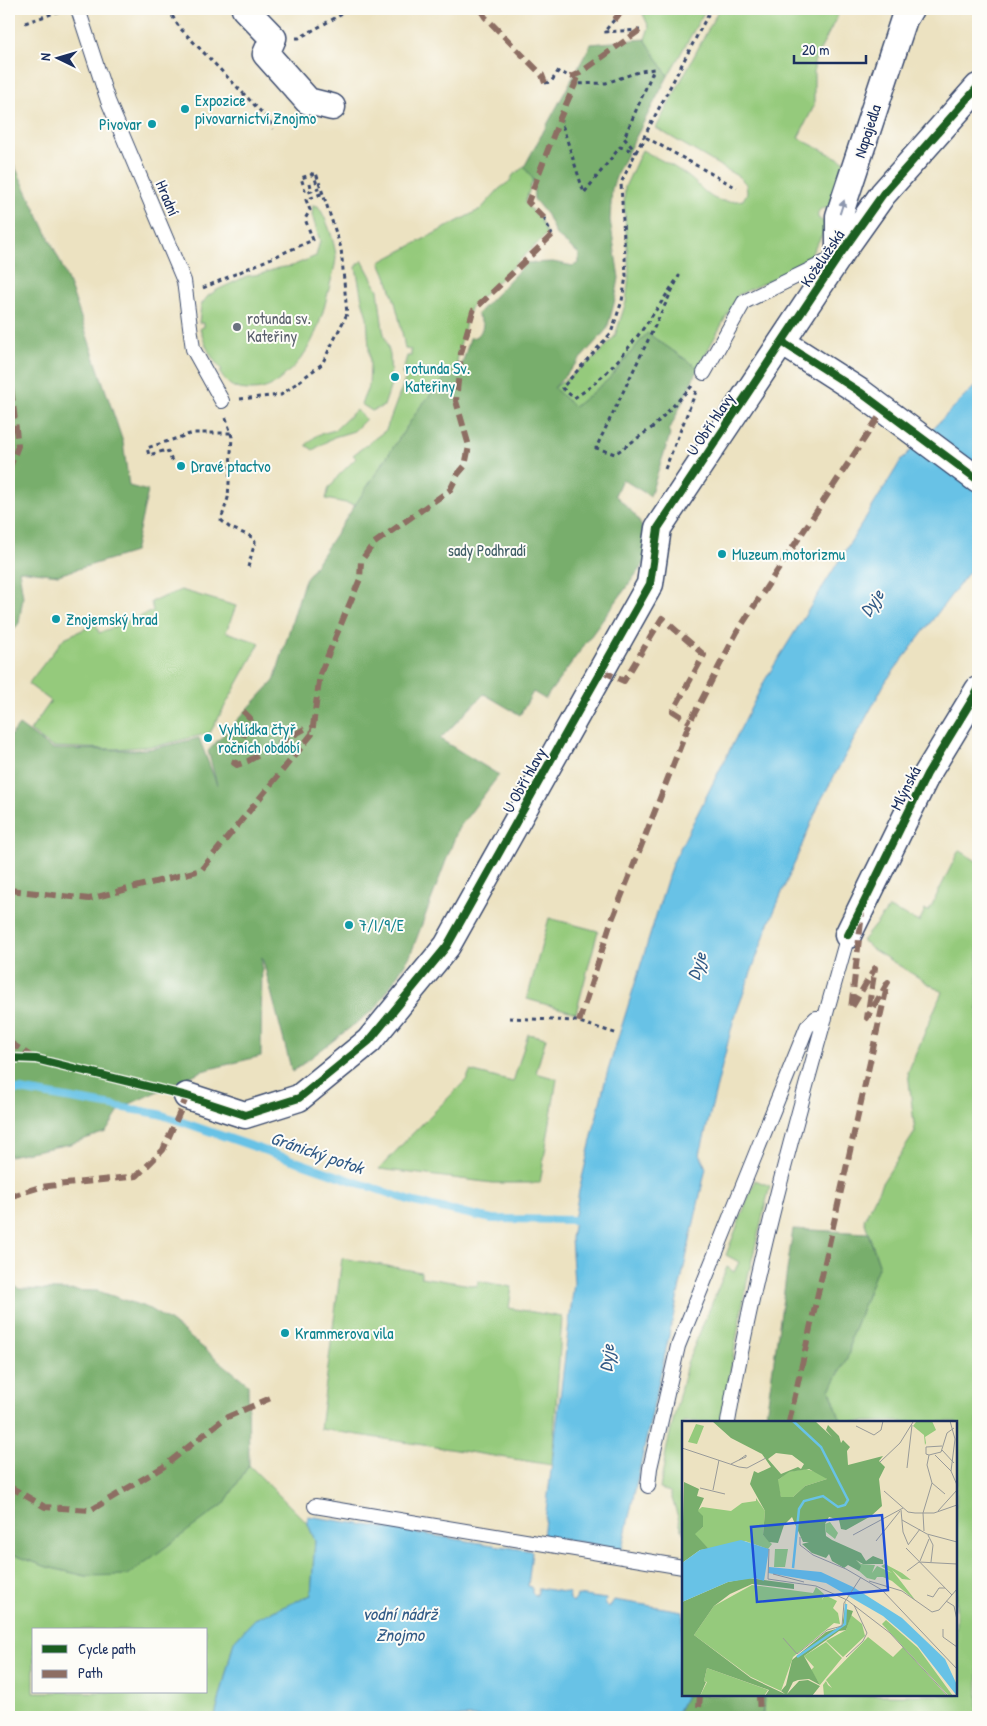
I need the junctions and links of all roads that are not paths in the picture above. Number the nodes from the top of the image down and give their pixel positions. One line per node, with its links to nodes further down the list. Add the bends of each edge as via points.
1 (78, 9): 9 (lane, Hradní, via 108,101 184,281 193,348)
2 (245, 9): 5 (street, via 273,38 266,54 308,101)
3 (910, 9): 6 (street, Napajedla, one-way to 3, via 839,216)
4 (978, 87): 6 (street, Koželužská, via 883,194)
5 (332, 107)
6 (839, 256): 7 (street, Koželužská); 8 (lane, via 744,302)
7 (782, 342): 10 (street, via 860,392); 14 (street, U Obří hlavy, via 658,528 650,584 447,946 370,1041 299,1098 245,1115)
8 (704, 372)
9 (222, 401)
10 (978, 480)
11 (978, 690): 12 (street, Mlýnská, via 926,774)
12 (848, 934): 13 (lane)
13 (825, 1018): 15 (lane, via 772,1213); 16 (lane, via 816,1018 807,1027 678,1346)
14 (187, 1096)
15 (728, 1421)
16 (648, 1486)
17 (315, 1506): 18 (lane)
18 (682, 1568)

